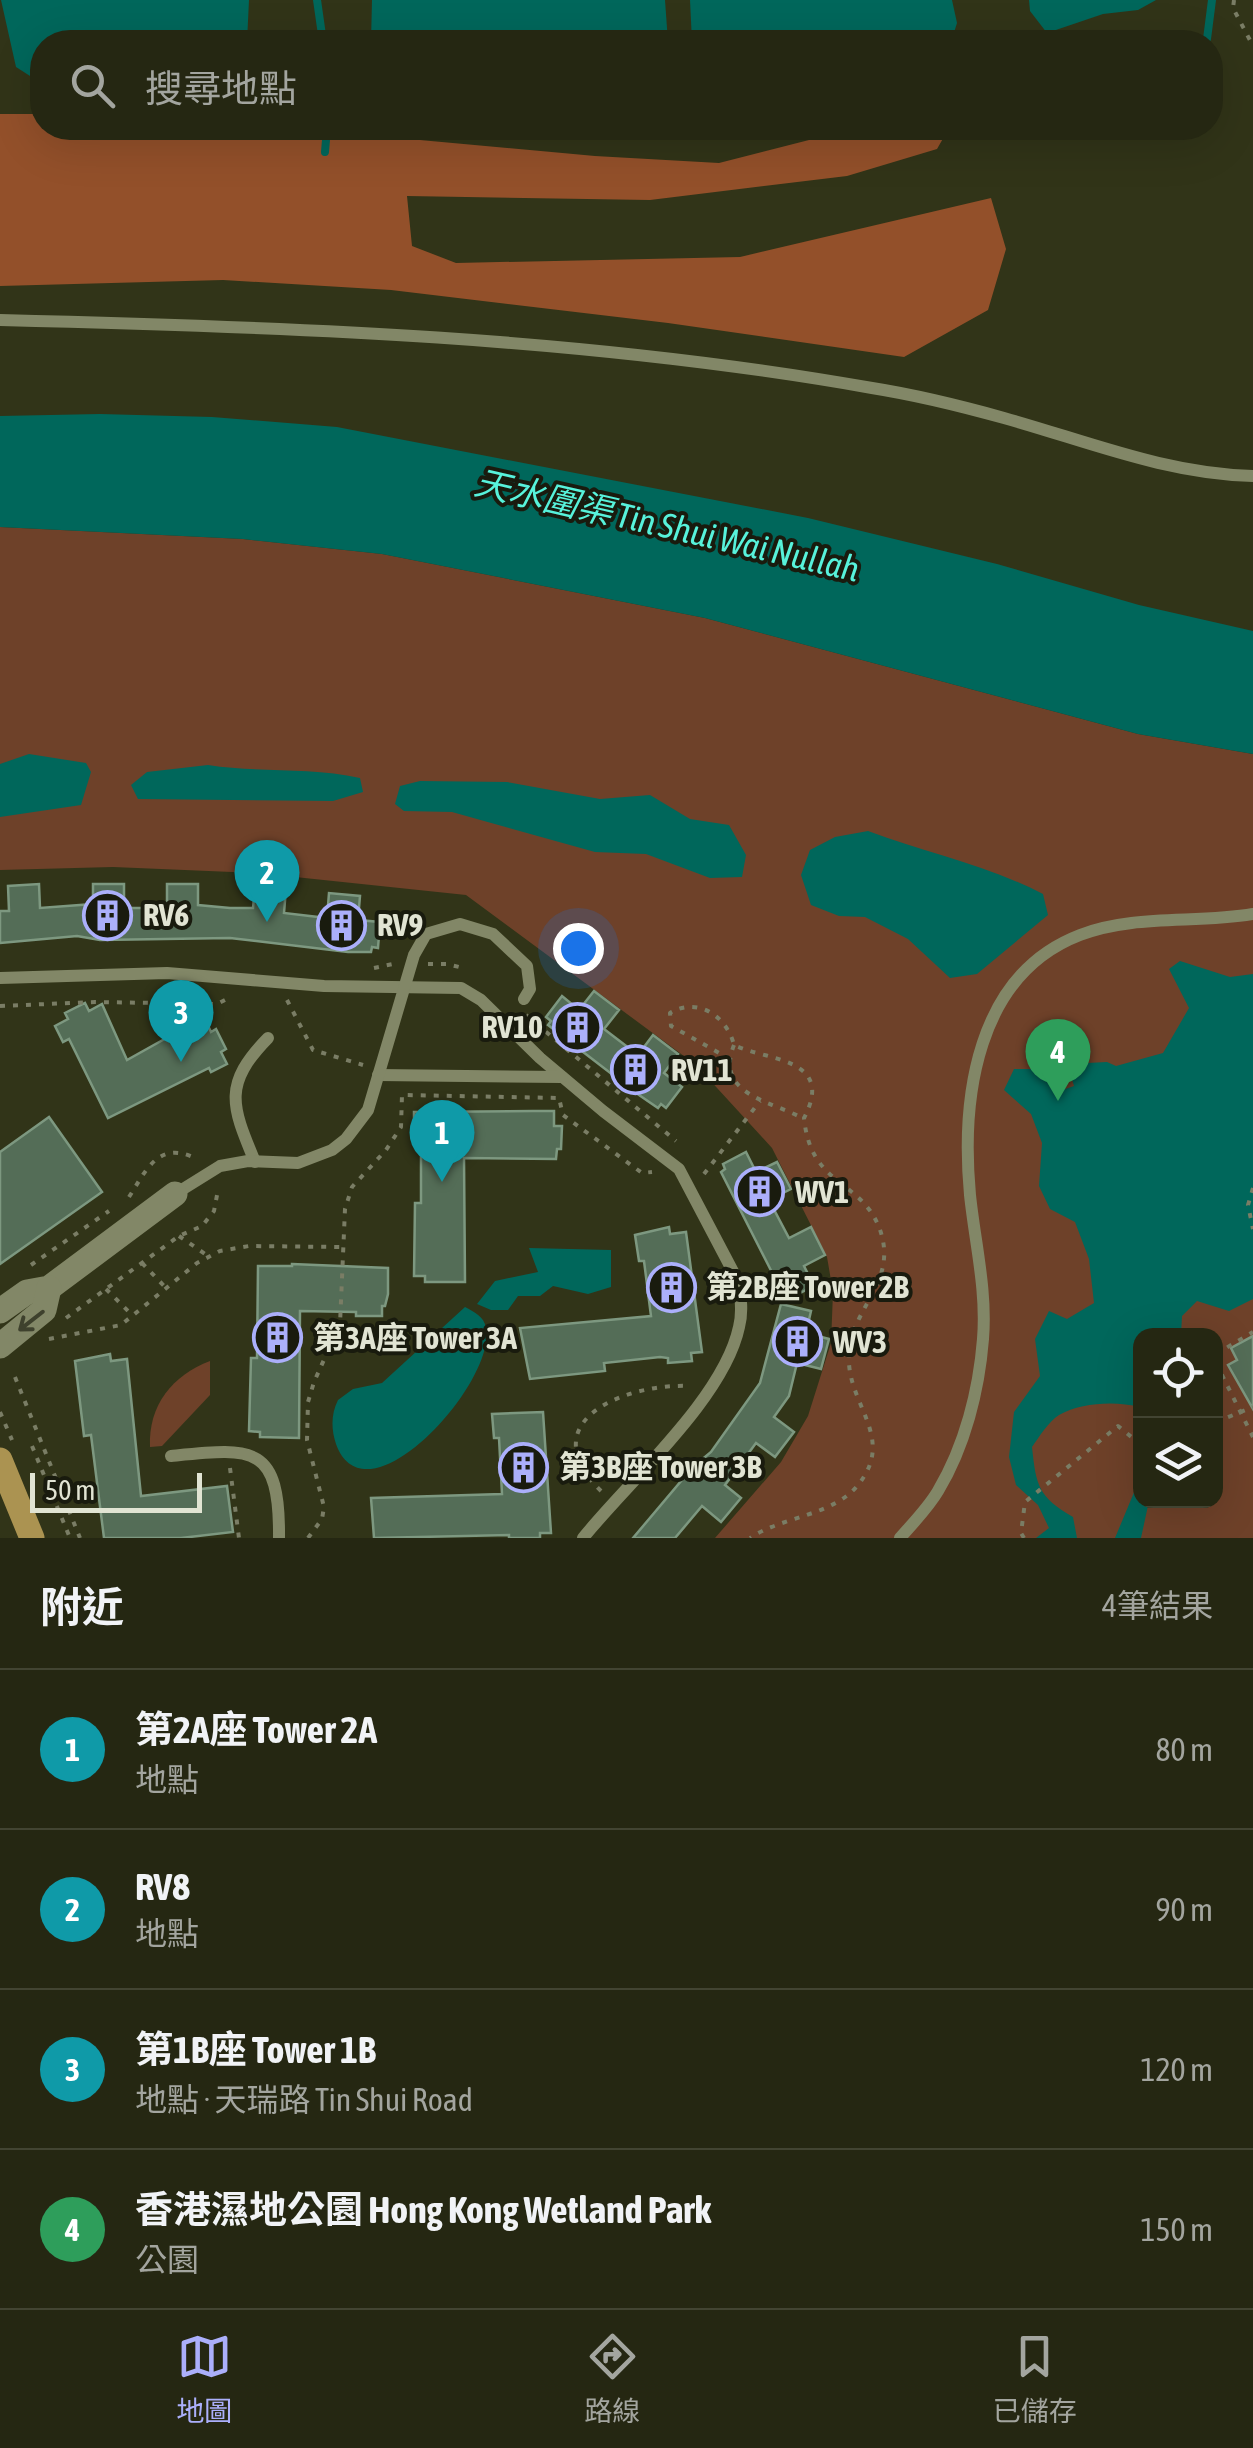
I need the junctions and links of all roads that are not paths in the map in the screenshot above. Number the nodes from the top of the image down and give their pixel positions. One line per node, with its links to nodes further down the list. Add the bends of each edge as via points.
1 (0, 320): 2 (lane, via 321,330 600,349 874,388 1004,418 1122,456)
2 (1253, 476)
3 (1253, 914): 20 (lane, via 1108,926 1078,936 1026,970 989,1020 974,1080 968,1154 984,1305 980,1367 952,1463)
4 (0, 978): 5 (lane, via 167,973)
5 (405, 989): 6 (lane, via 426,934 472,925 493,934 528,966); 8 (lane); 9 (lane, via 449,986 472,993)
6 (523, 1005)
7 (268, 1038): 10 (lane, via 236,1079 233,1098)
8 (378, 1076): 9 (lane); 10 (lane, via 368,1110 332,1150 298,1162)
9 (562, 1077): 19 (lane, via 679,1169 741,1298 736,1340 706,1396)
10 (254, 1162): 11 (lane, via 210,1170)
11 (174, 1194): 12 (street)
12 (49, 1288): 13 (street, via 27,1292); 14 (street, one-way to 14, via 44,1310)
13 (0, 1311)
14 (0, 1346)
15 (171, 1456): 18 (lane, via 230,1450 260,1462 280,1498)
16 (0, 1460): 17 (main road)
17 (32, 1538)
18 (279, 1538)
19 (583, 1538)
20 (900, 1538)

